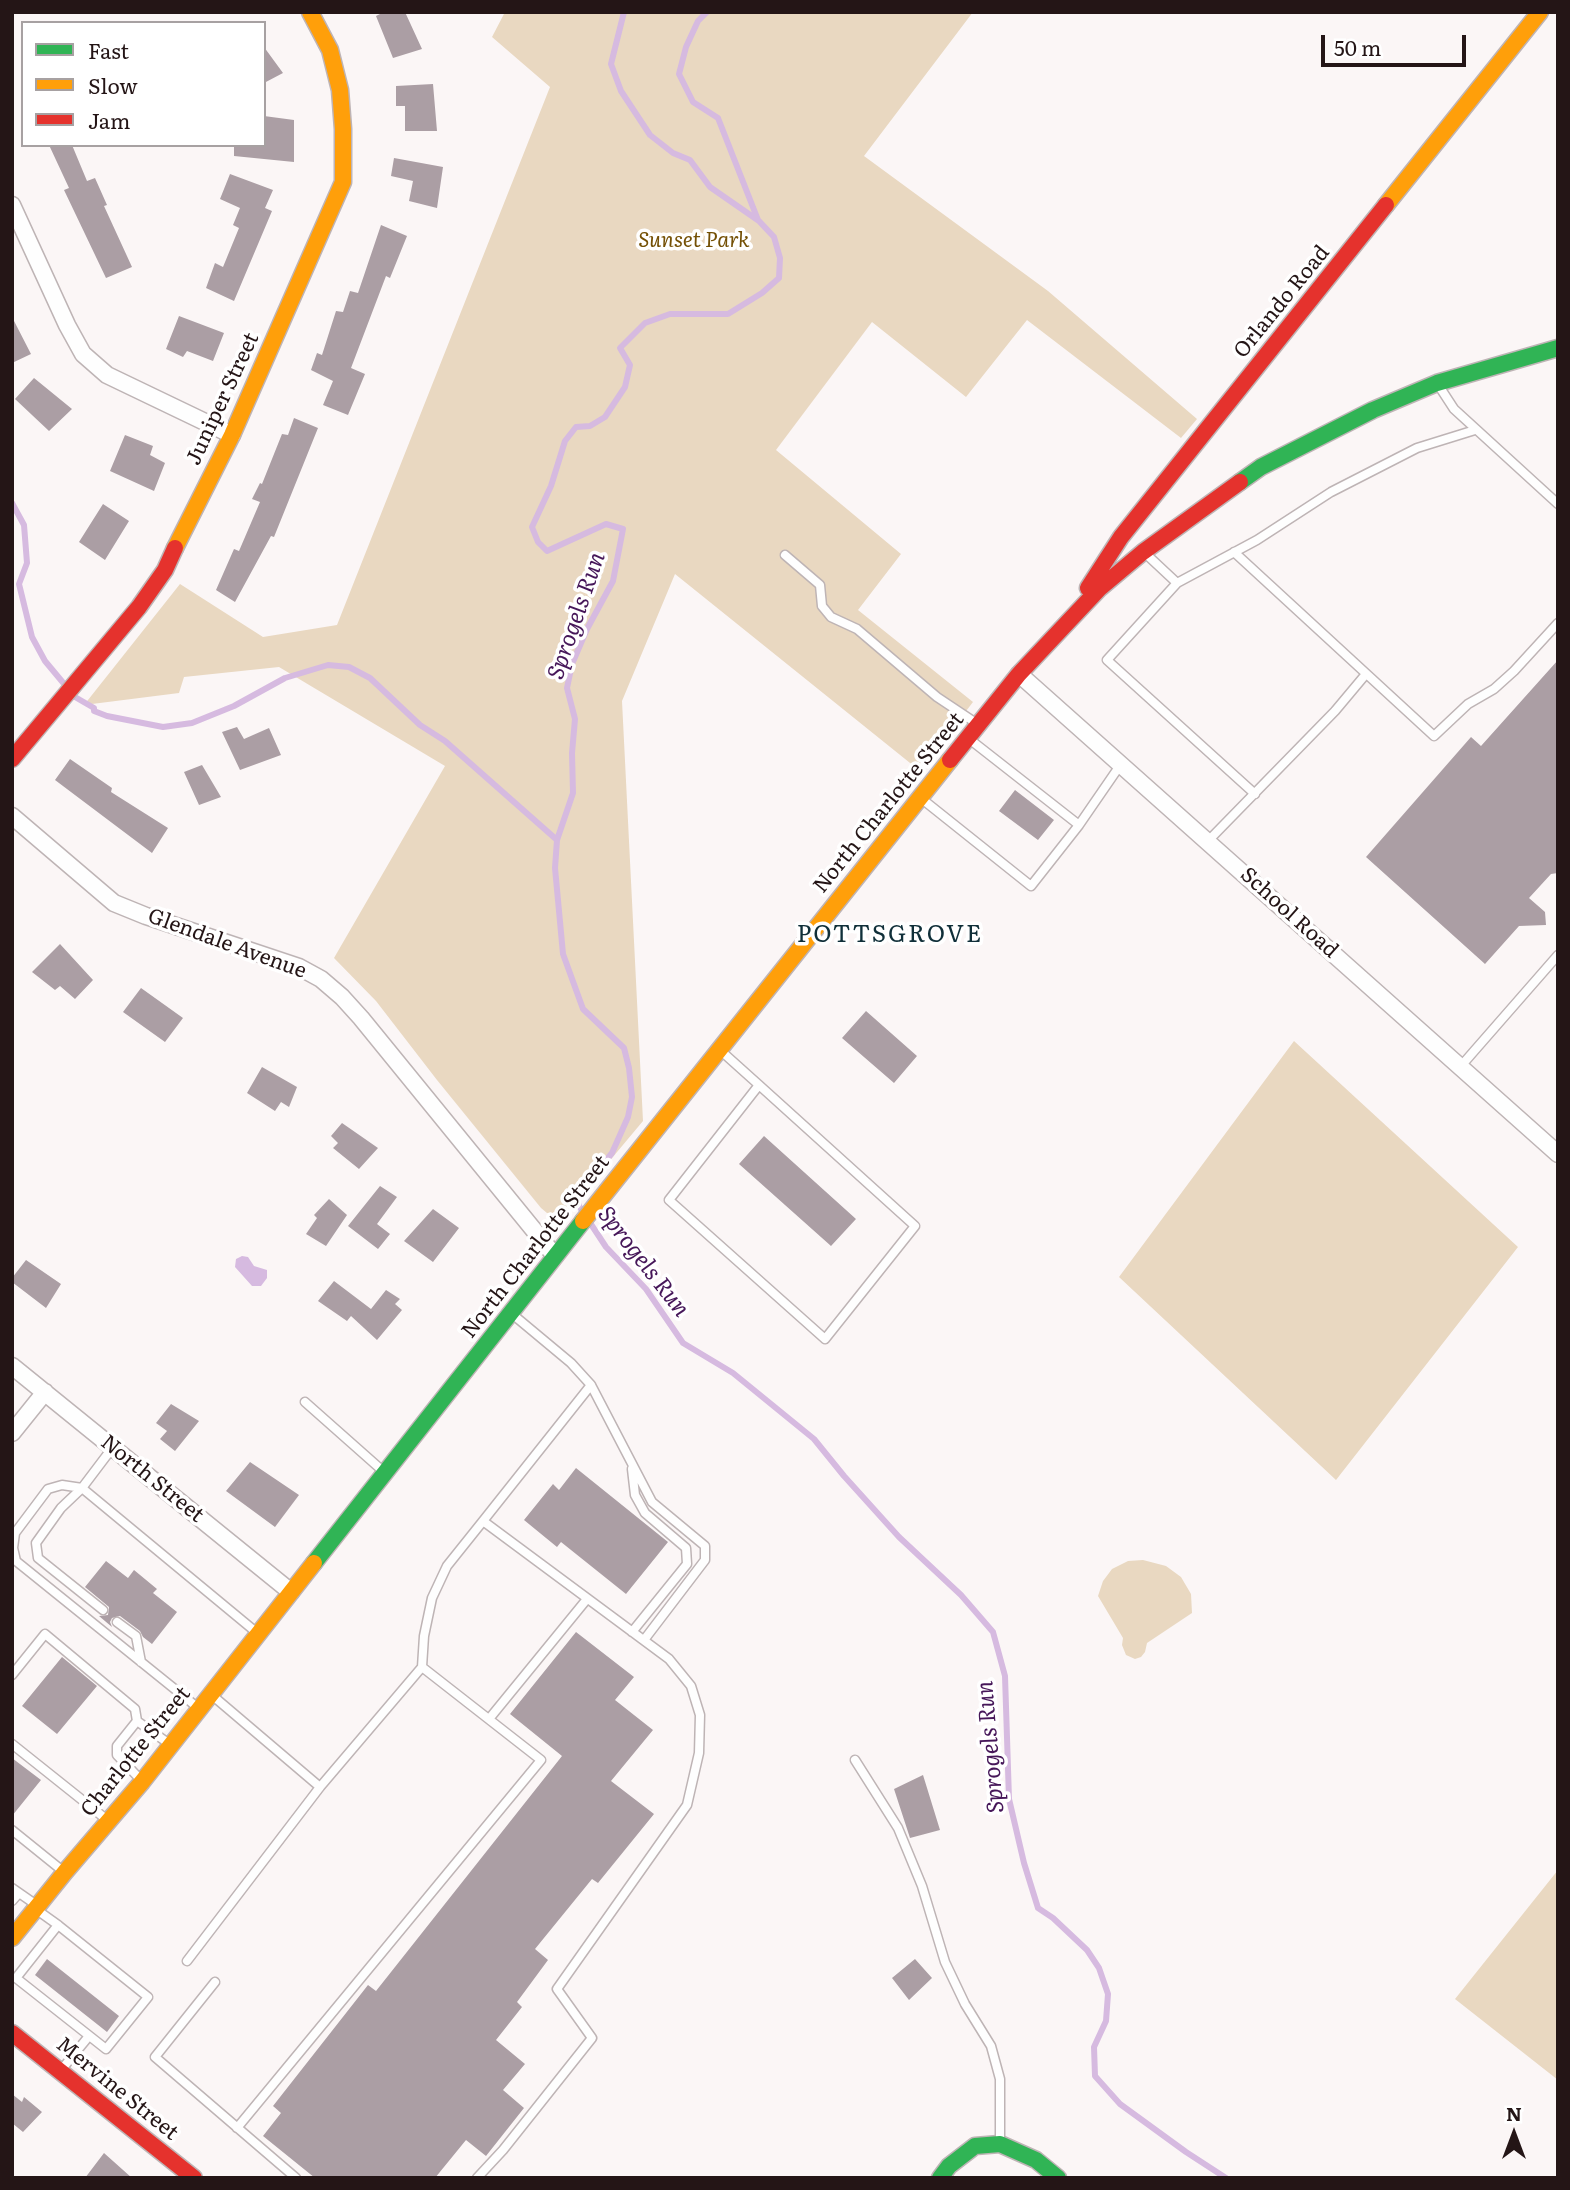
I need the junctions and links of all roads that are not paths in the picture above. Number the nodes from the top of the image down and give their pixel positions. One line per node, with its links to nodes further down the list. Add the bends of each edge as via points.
1 (310, 12): 7 (main road, Juniper Street, via 330,50 340,90 343,182)
2 (1540, 12): 13 (main road, Orlando Road, via 1121,537)
3 (12, 205): 7 (street, via 83,354 107,374)
4 (1558, 348): 5 (main road, North Charlotte Street)
5 (1437, 383): 6 (lane); 9 (main road, North Charlotte Street, via 1261,467)
6 (1475, 430): 8 (lane); 10 (lane, via 1418,448 1331,492)
7 (232, 435): 19 (main road, Juniper Street, via 165,570)
8 (1558, 504)
9 (1143, 552): 12 (lane); 13 (main road, North Charlotte Street)
10 (1234, 552): 12 (lane); 16 (lane)
11 (785, 555): 17 (lane, via 820,585 822,606 831,617 857,629 937,697)
12 (1177, 583): 21 (lane, via 1107,660)
13 (1065, 623): 15 (main road, North Charlotte Street)
14 (1558, 623): 16 (lane, via 1514,671 1434,736)
15 (1019, 674): 17 (main road, North Charlotte Street); 20 (street, School Road)
16 (1366, 674): 21 (lane)
17 (978, 725): 18 (main road, North Charlotte Street)
18 (968, 738): 22 (main road, North Charlotte Street); 24 (lane)
19 (12, 759)
20 (1121, 764): 24 (lane); 25 (street, School Road)
21 (1255, 794): 25 (lane)
22 (920, 797): 24 (lane, via 1031,886); 27 (main road, North Charlotte Street)
23 (12, 816): 31 (street, Glendale Avenue, via 114,902 299,967 321,979 361,1018)
24 (1079, 825)
25 (1208, 841): 28 (street, School Road)
26 (1558, 954): 28 (lane)
27 (720, 1051): 29 (lane); 31 (main road, North Charlotte Street)
28 (1461, 1066): 30 (street, School Road)
29 (760, 1085): 29 (lane, via 915,1226 825,1339 669,1200)
30 (1558, 1154)
31 (555, 1256): 32 (main road, North Charlotte Street)
32 (510, 1313): 34 (lane); 40 (main road, North Charlotte Street)
33 (12, 1366): 35 (street, North Street)
34 (591, 1385): 39 (lane); 42 (lane)
35 (45, 1392): 37 (street); 38 (street, North Street)
36 (305, 1402): 40 (lane)
37 (12, 1433)
38 (113, 1447): 41 (lane); 43 (street, North Street)
39 (632, 1464): 47 (lane, via 635,1495 645,1513 686,1548 687,1564); 49 (lane, via 652,1502 705,1546 705,1560)
40 (385, 1472): 43 (main road, North Charlotte Street)
41 (82, 1488): 45 (lane, via 36,1543 38,1558); 48 (lane); 50 (lane, via 62,1485 48,1489 15,1533 16,1561)
42 (483, 1521): 44 (lane); 51 (lane, via 447,1566 432,1598)
43 (291, 1592): 48 (main road, Charlotte Street)
44 (587, 1599): 47 (lane); 55 (lane)
45 (103, 1610)
46 (117, 1622): 50 (lane, via 136,1636)
47 (632, 1632): 49 (lane)
48 (259, 1634): 53 (main road, Charlotte Street)
49 (644, 1640): 79 (lane, via 691,1686 700,1715 699,1754 687,1805 557,1989 592,2038)
50 (141, 1662): 54 (lane)
51 (422, 1667): 55 (lane); 61 (lane)
52 (12, 1675): 56 (lane, via 45,1634 135,1709)
53 (210, 1695): 54 (main road, Charlotte Street); 61 (lane)
54 (199, 1709): 58 (main road, Charlotte Street)
55 (489, 1719): 75 (lane, via 541,1760)
56 (137, 1721): 58 (lane); 60 (lane, via 117,1746 117,1755)
57 (12, 1744): 62 (lane)
58 (170, 1745): 60 (main road, Charlotte Street)
59 (855, 1760): 76 (lane, via 898,1828 945,1962 991,2046 1000,2079)
60 (142, 1782): 62 (main road, Charlotte Street)
61 (320, 1787): 70 (lane)
62 (108, 1821): 64 (main road, Charlotte Street)
63 (12, 1829): 64 (lane)
64 (65, 1872): 67 (main road, Charlotte Street)
65 (16, 1890): 66 (lane); 67 (lane)
66 (12, 1901)
67 (36, 1907): 68 (lane); 69 (main road, Charlotte Street)
68 (58, 1925): 73 (lane, via 16,1978); 73 (lane, via 148,1997 106,2049)
69 (12, 1938)
70 (187, 1961)
71 (215, 1982): 75 (lane, via 155,2057)
72 (12, 2033): 74 (main road, Mervine Street)
73 (89, 2036): 74 (lane)
74 (61, 2071): 77 (main road, Mervine Street)
75 (237, 2128): 78 (lane)
76 (1000, 2144): 80 (main road, via 975,2146); 81 (main road, via 1037,2160)
77 (194, 2178)
78 (296, 2178)
79 (477, 2178)
80 (940, 2178)
81 (1058, 2178)

